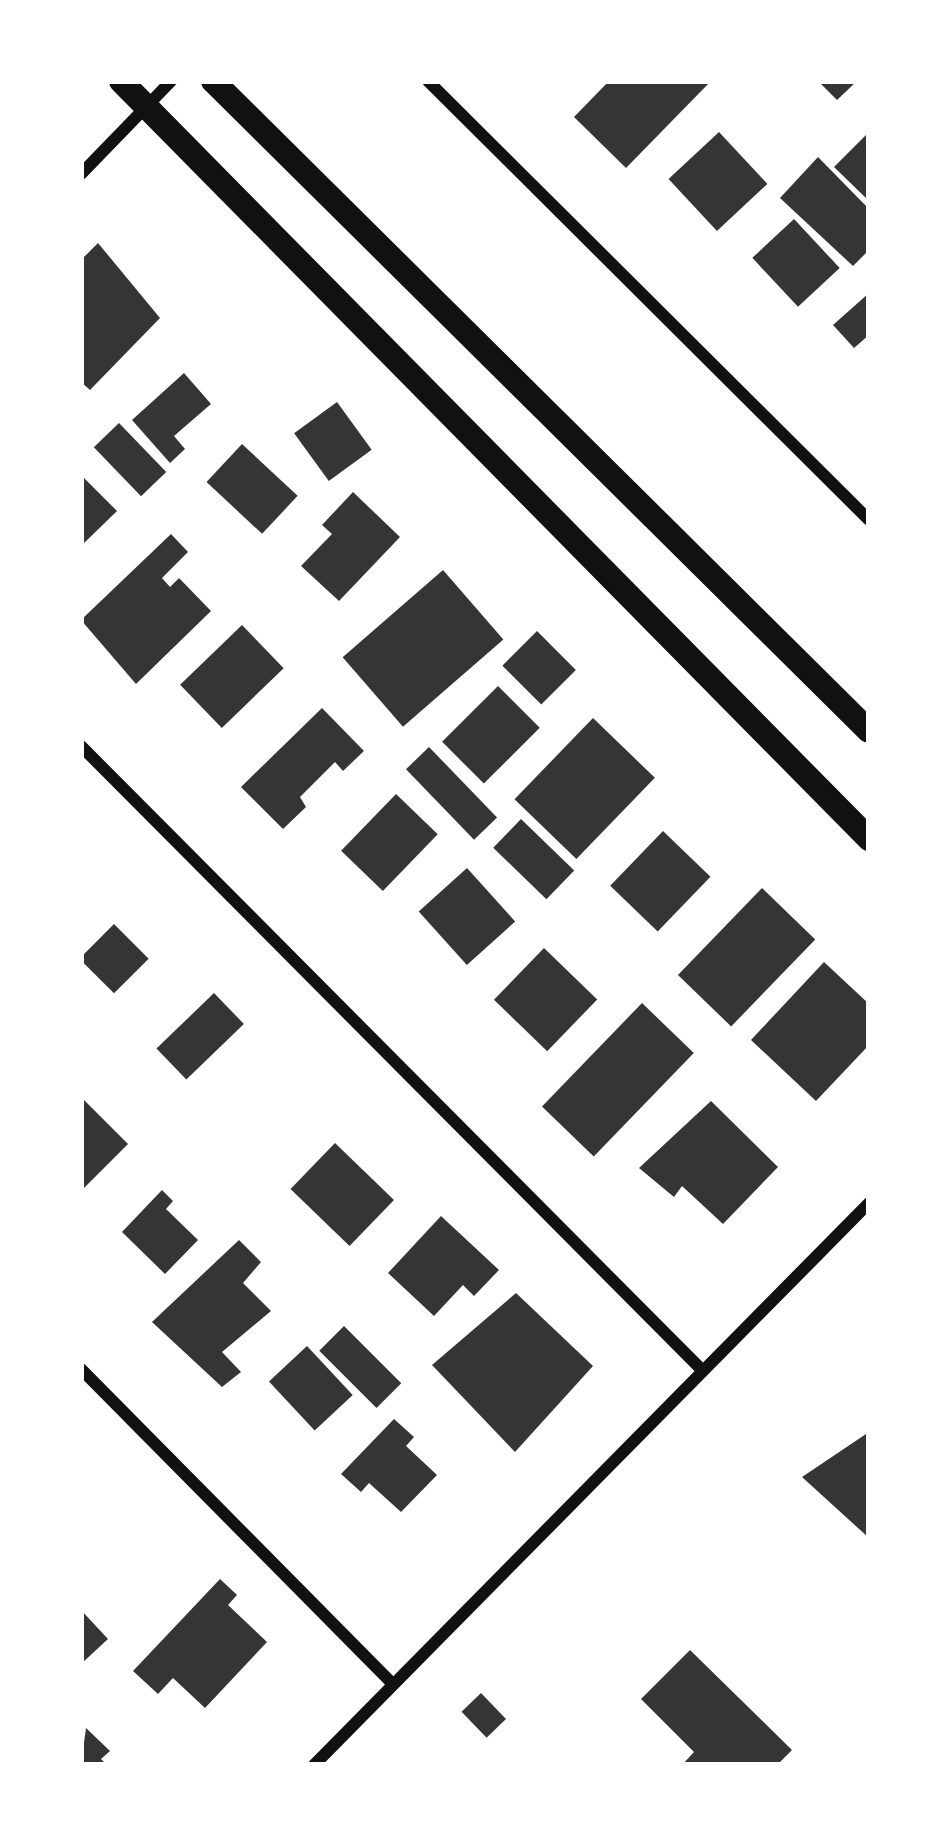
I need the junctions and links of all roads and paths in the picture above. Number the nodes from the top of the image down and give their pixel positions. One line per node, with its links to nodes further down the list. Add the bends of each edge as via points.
1 (121, 81): 5 (main road)
2 (171, 81): 5 (street)
3 (213, 81): 8 (main road)
4 (428, 81): 7 (street)
5 (148, 106): 6 (street); 10 (main road)
6 (81, 173)
7 (869, 520)
8 (869, 731)
9 (81, 746): 13 (street)
10 (869, 839)
11 (869, 1203): 13 (street)
12 (81, 1369): 14 (street)
13 (702, 1370): 14 (street)
14 (393, 1684): 15 (street)
15 (314, 1765)

